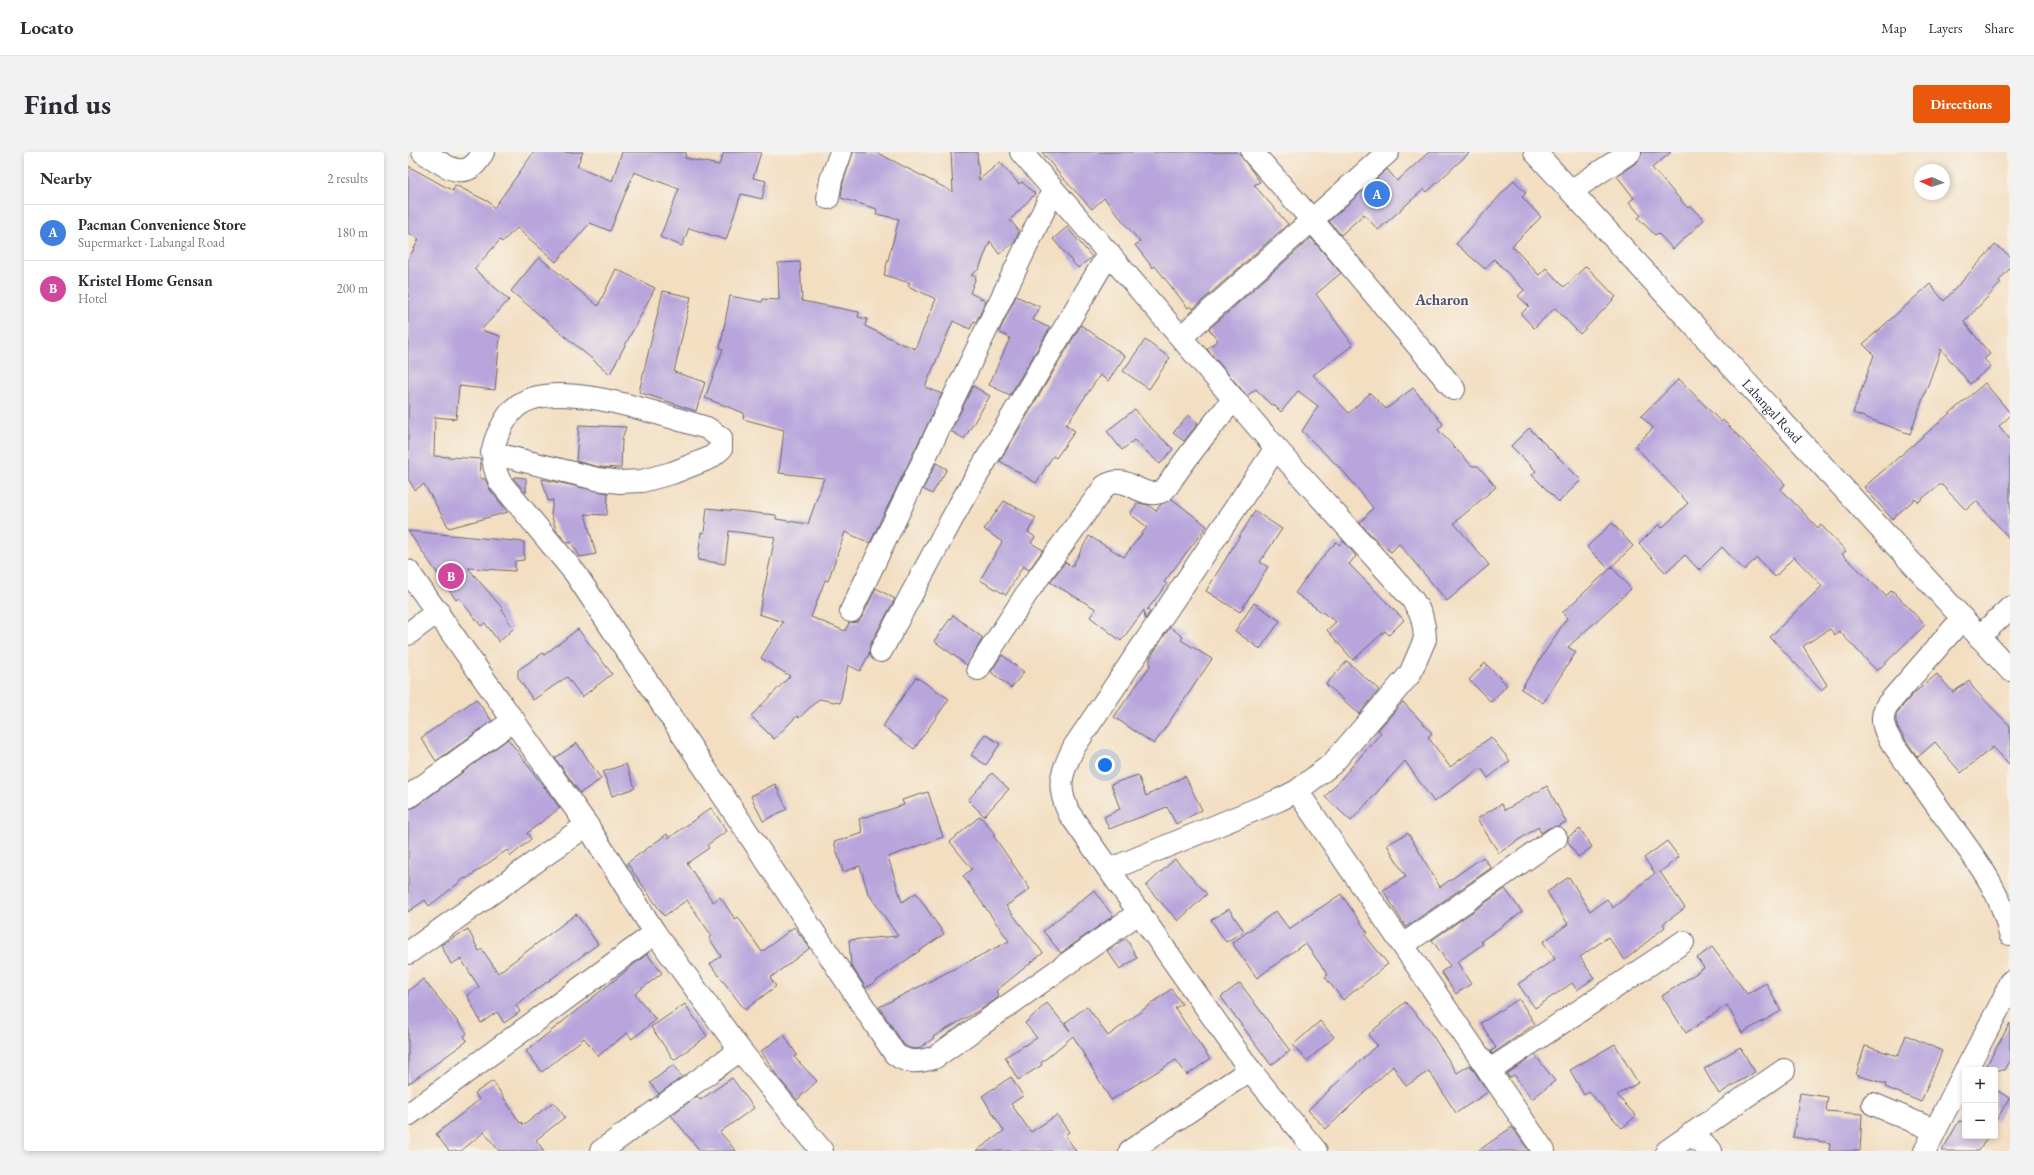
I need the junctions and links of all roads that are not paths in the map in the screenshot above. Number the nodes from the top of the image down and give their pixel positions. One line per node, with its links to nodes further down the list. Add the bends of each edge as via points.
1 (424, 152): 2 (street, via 447,166 463,171 478,163)
2 (483, 152)
3 (841, 152): 11 (street, via 831,180)
4 (1021, 152): 9 (street)
5 (1252, 152): 12 (street)
6 (1388, 152): 12 (street)
7 (1536, 152): 10 (street, Labangal Road)
8 (1630, 152): 10 (street)
9 (1053, 191): 13 (street); 22 (street)
10 (1572, 191): 23 (street, Labangal Road)
11 (828, 198)
12 (1312, 220): 14 (street); 15 (street)
13 (1110, 253): 14 (street); 26 (street, via 960,504)
14 (1181, 337): 16 (street)
15 (1454, 389)
16 (1234, 398): 17 (street); 27 (street, via 1164,490 1153,493 1117,481 1104,486 1027,593)
17 (1276, 448): 30 (street, via 1412,599 1421,614 1425,639 1410,674 1332,764); 34 (street, via 1074,747 1065,765 1061,777 1064,802)
18 (492, 453): 18 (street, via 596,479 642,481 697,464 717,453 722,443 715,432 706,428 594,397 567,394 544,395 527,400 516,407 496,437); 35 (street, via 494,469 500,482 575,573 895,1054 911,1062 934,1058)
19 (408, 570): 21 (street)
20 (2010, 608): 25 (street)
21 (438, 611): 24 (street); 29 (street)
22 (851, 611)
23 (1962, 619): 25 (street, Labangal Road); 37 (street, via 1887,705 1882,718 1883,726 1892,743 1998,894 2007,917)
24 (408, 634)
25 (1979, 637): 28 (street, Labangal Road)
26 (881, 651)
27 (978, 669)
28 (2010, 670)
29 (514, 720): 31 (street); 32 (street)
30 (1297, 791): 34 (street); 39 (street)
31 (408, 797)
32 (587, 825): 36 (street); 40 (street)
33 (1556, 838): 39 (street)
34 (1111, 869): 35 (street)
35 (1140, 912): 44 (street)
36 (655, 933): 42 (street); 49 (street)
37 (2010, 934)
38 (1683, 942): 46 (street)
39 (1403, 945): 46 (street)
40 (408, 953)
41 (2010, 982): 43 (street)
42 (740, 1050): 52 (street); 53 (street)
43 (1967, 1067)
44 (1250, 1070): 54 (street); 55 (street)
45 (1784, 1070): 51 (street)
46 (1489, 1071): 56 (street)
47 (1962, 1077): 50 (street)
48 (1873, 1104): 50 (street)
49 (408, 1115)
50 (1934, 1130): 59 (street)
51 (1691, 1134): 57 (street); 58 (street)
52 (819, 1150)
53 (600, 1151)
54 (1130, 1151)
55 (1316, 1151)
56 (1544, 1151)
57 (1667, 1151)
58 (1711, 1151)
59 (1925, 1151)

